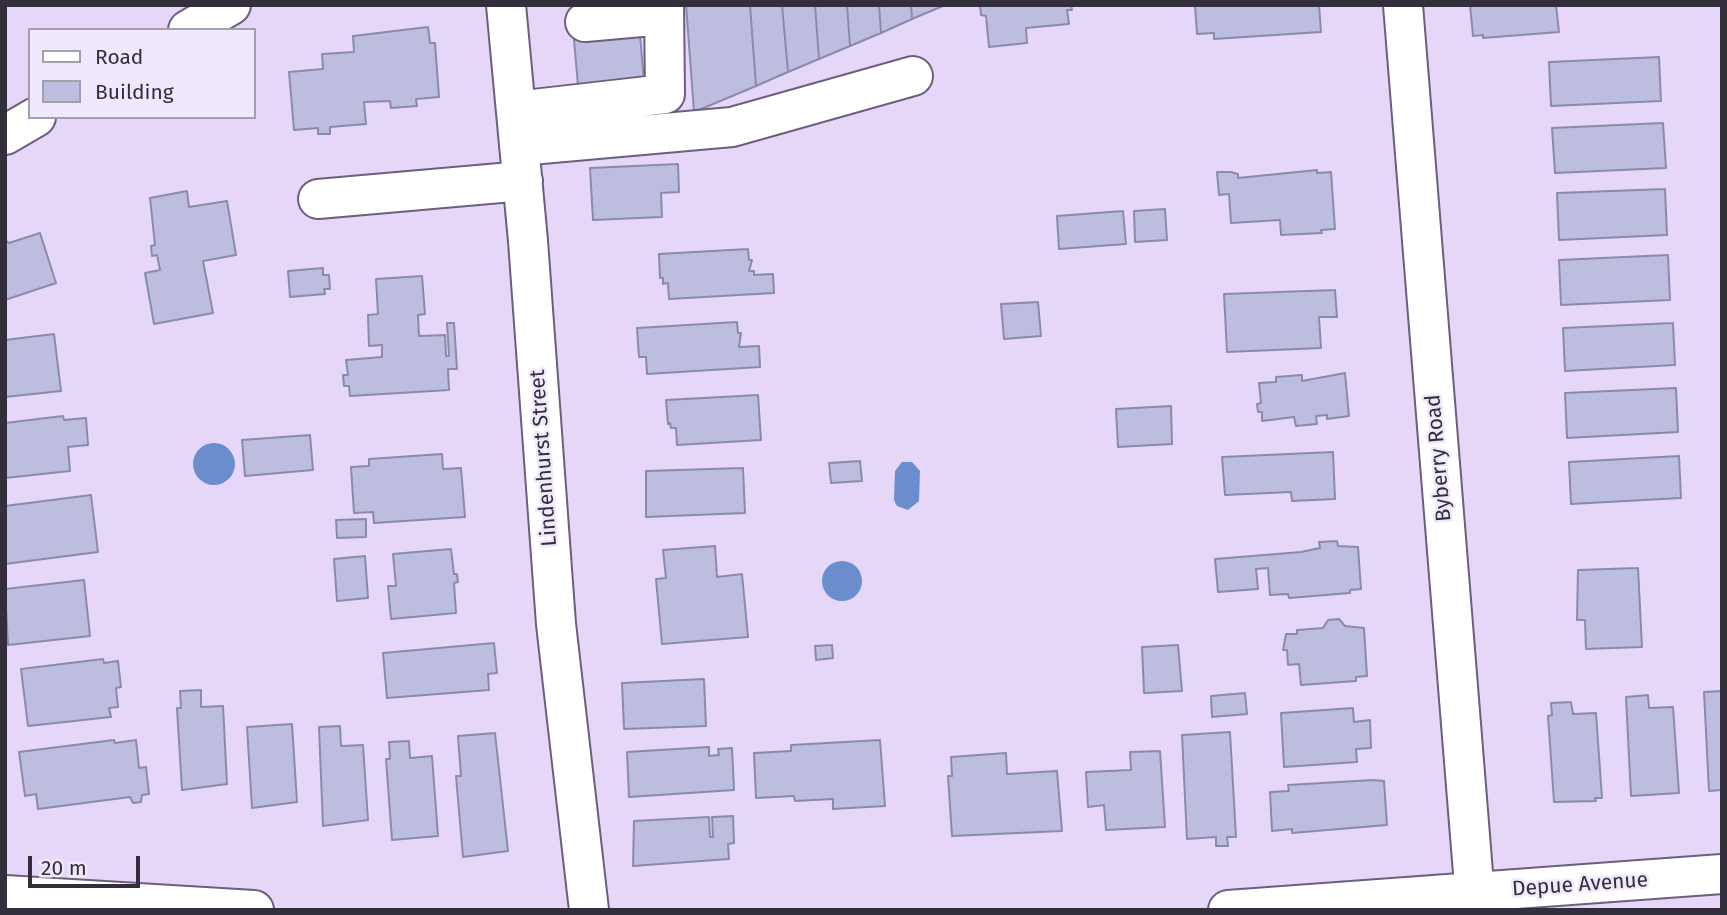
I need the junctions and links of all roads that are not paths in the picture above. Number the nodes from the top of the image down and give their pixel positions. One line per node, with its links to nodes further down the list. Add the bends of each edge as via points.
1 (231, 5): 6 (street)
2 (506, 5): 10 (street, Lindenhurst Street)
3 (1403, 5): 14 (street, Byberry Road)
4 (664, 10): 5 (street); 10 (street, via 665,94)
5 (585, 22)
6 (191, 28)
7 (913, 76): 10 (street, via 732,127)
8 (33, 119): 9 (street)
9 (5, 135)
10 (519, 146): 11 (street); 16 (street, Lindenhurst Street, via 556,624)
11 (318, 199)
12 (1722, 874): 14 (street, Depue Avenue)
13 (5, 895): 15 (street)
14 (1475, 901): 17 (street, Depue Avenue)
15 (254, 910)
16 (589, 910)
17 (1228, 910)

